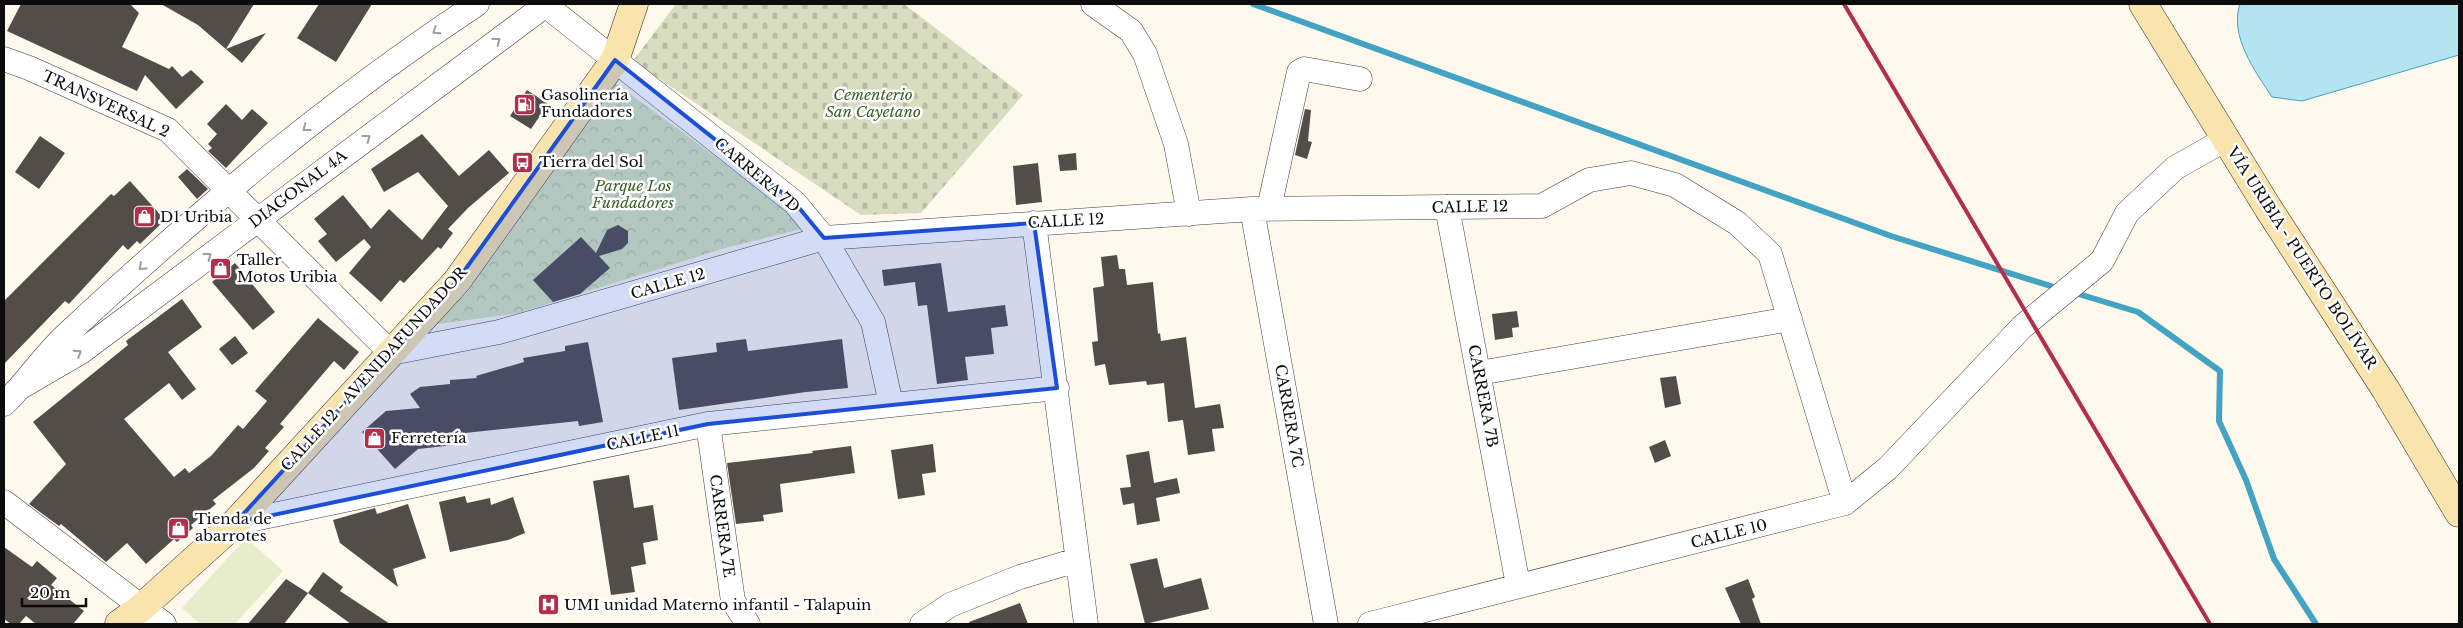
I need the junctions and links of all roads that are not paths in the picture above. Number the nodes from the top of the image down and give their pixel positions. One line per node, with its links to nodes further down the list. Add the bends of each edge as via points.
1 (476, 4): 10 (street, DIAGONAL 4A, one-way to 10, via 362,84)
2 (545, 4): 7 (street, CARRERA 7D); 14 (street, DIAGONAL 4A, one-way to 2)
3 (634, 4): 7 (street, CALLE 12 - AVENIDAFUNDADOR)
4 (1093, 4): 13 (street, via 1131,31 1145,54 1176,144)
5 (2143, 4): 9 (street, VÍA URIBIA - PUERTO BOLÍVAR)
6 (4, 59): 10 (street, TRANSVERSAL 2, via 168,130)
7 (615, 60): 16 (street, CARRERA 7D, via 796,203); 18 (street, CALLE 12 - AVENIDAFUNDADOR, via 456,281)
8 (1360, 79): 12 (street, CARRERA 7C, via 1304,69 1299,72)
9 (2226, 139): 26 (street, CALLE 10, via 2175,168 2127,213 2102,262 2022,327 1888,468); 27 (street, VÍA URIBIA - PUERTO BOLÍVAR, via 2386,390)
10 (228, 189): 14 (street, TRANSVERSAL 2); 20 (street, DIAGONAL 4A, one-way to 20, via 65,336)
11 (1448, 207): 12 (street, CALLE 12); 17 (street, CALLE 12, via 1542,206 1589,180 1631,174 1675,185 1737,223 1770,254); 19 (street, CARRERA 7B)
12 (1260, 208): 13 (street, CALLE 12); 37 (street, CARRERA 7C)
13 (1189, 214): 15 (street, CALLE 12)
14 (257, 219): 18 (street, TRANSVERSAL 2); 20 (street, DIAGONAL 4A, one-way to 14, via 80,352)
15 (1034, 223): 16 (street, CALLE 12); 21 (street)
16 (824, 238): 18 (street, CALLE 12, via 499,332); 23 (street, CARRERA 7D, via 873,322)
17 (1790, 319): 19 (street); 26 (street, CALLE 12)
18 (391, 353): 28 (street, CALLE 12 - AVENIDAFUNDADOR)
19 (1478, 374): 30 (street, CARRERA 7B)
20 (22, 387): 22 (street, DIAGONAL 4A)
21 (1056, 388): 23 (street, CALLE 11); 29 (street)
22 (4, 404)
23 (891, 404): 24 (street, CALLE 11)
24 (708, 424): 28 (street, CALLE 11); 34 (street, CARRERA 7E, via 733,600)
25 (4, 502): 31 (street)
26 (1845, 503): 30 (street, CALLE 10)
27 (2459, 513)
28 (234, 523): 31 (street, CALLE 12 - AVENIDAFUNDADOR)
29 (1077, 560): 35 (street, via 1020,577 950,605); 36 (street)
30 (1518, 585): 38 (street, CALLE 10)
31 (141, 608): 32 (street, CALLE 12 - AVENIDAFUNDADOR); 33 (street)
32 (119, 624)
33 (164, 624)
34 (748, 624)
35 (922, 624)
36 (1086, 624)
37 (1326, 624)
38 (1370, 624)

